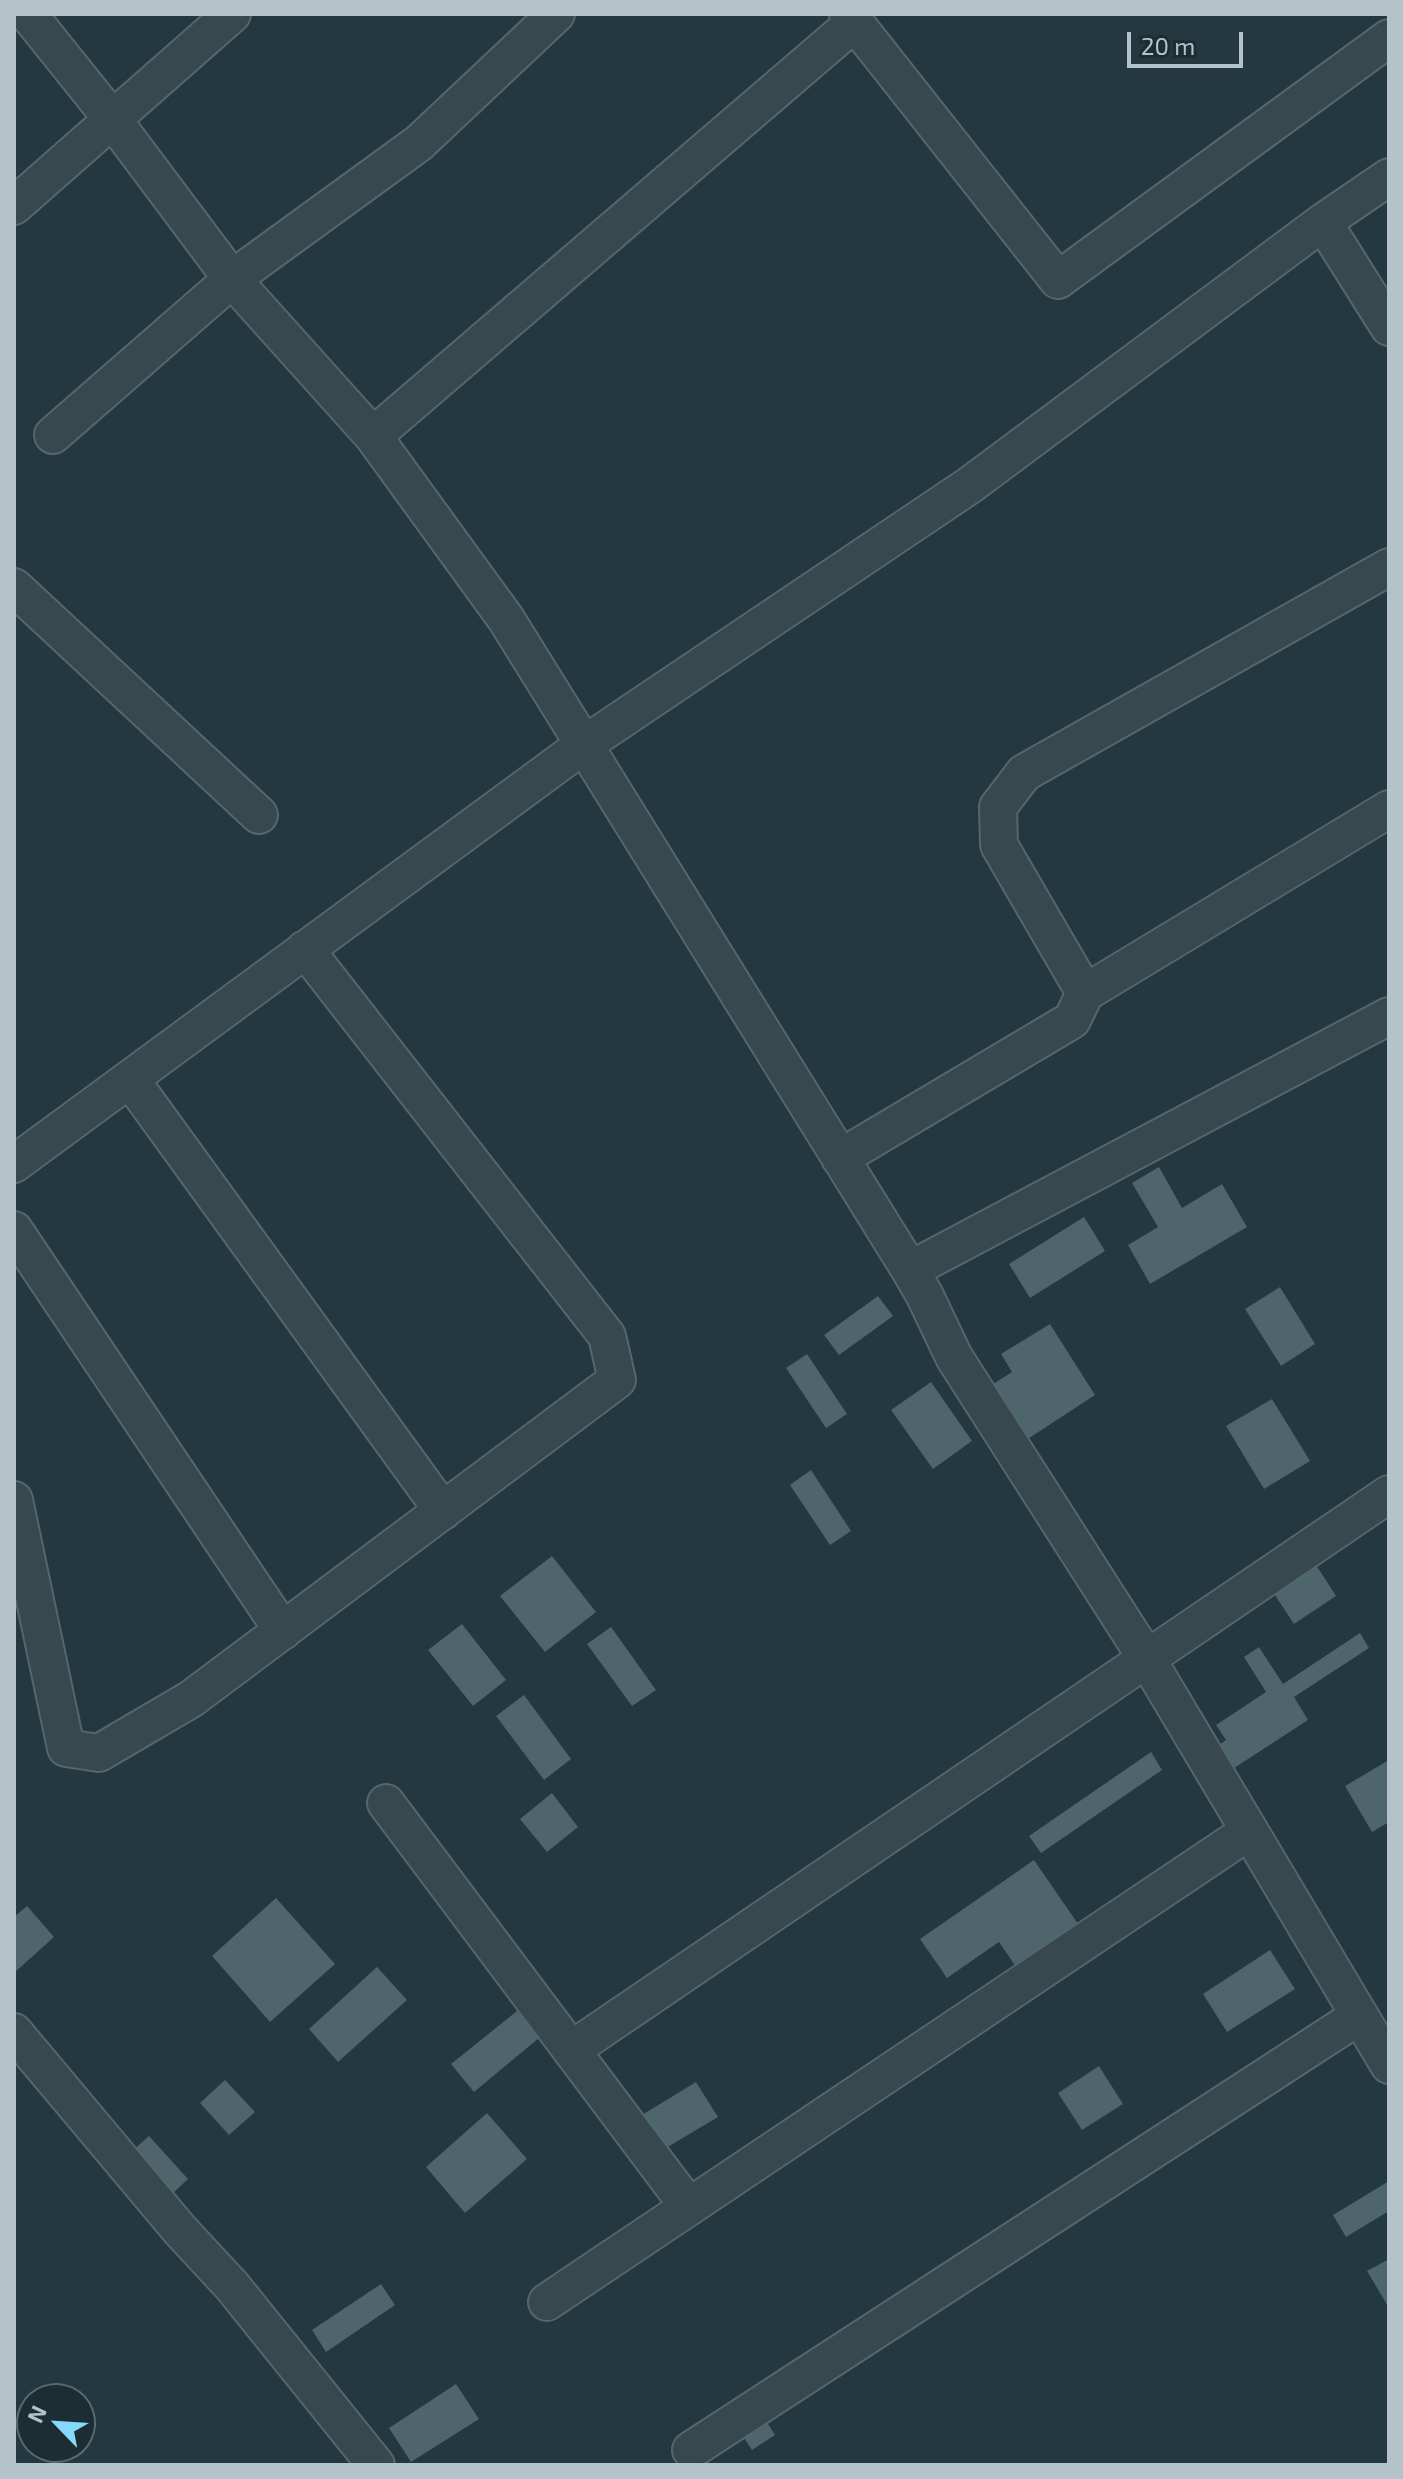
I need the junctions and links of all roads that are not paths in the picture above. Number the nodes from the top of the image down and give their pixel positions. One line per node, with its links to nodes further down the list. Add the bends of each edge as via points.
1 (28, 14): 6 (street)
2 (232, 14): 6 (street)
3 (556, 14): 10 (street, via 419,143)
4 (851, 18): 5 (street, via 1058,280); 13 (street)
5 (1389, 38)
6 (113, 120): 8 (street); 10 (street)
7 (1389, 177): 9 (street)
8 (14, 206)
9 (1323, 222): 11 (street); 16 (street, via 970,485)
10 (232, 279): 12 (street); 13 (street)
11 (1389, 327)
12 (53, 435)
13 (373, 436): 16 (street, via 506,619)
14 (1389, 567): 20 (street, via 1024,773 998,807 999,845)
15 (17, 596): 18 (street)
16 (585, 744): 19 (street); 23 (street)
17 (1389, 809): 20 (street)
18 (259, 815)
19 (305, 949): 22 (street); 29 (street, via 607,1336 617,1380)
20 (1085, 993): 23 (street, via 1072,1020)
21 (1389, 1016): 26 (street)
22 (130, 1079): 24 (street); 29 (street)
23 (840, 1158): 26 (street)
24 (14, 1164)
25 (14, 1230): 30 (street)
26 (910, 1270): 31 (street, via 954,1357)
27 (1389, 1494): 31 (street)
28 (14, 1500): 30 (street, via 66,1748 99,1753 191,1699)
29 (443, 1511): 30 (street)
30 (283, 1631)
31 (1147, 1659): 33 (street); 36 (street)
32 (386, 1803): 36 (street)
33 (1248, 1832): 34 (street); 38 (street)
34 (1359, 2016): 37 (street); 40 (street)
35 (14, 2032): 41 (street, via 232,2286)
36 (571, 2050): 38 (street)
37 (1389, 2065)
38 (689, 2207): 39 (street)
39 (547, 2302)
40 (691, 2450)
41 (376, 2465)

